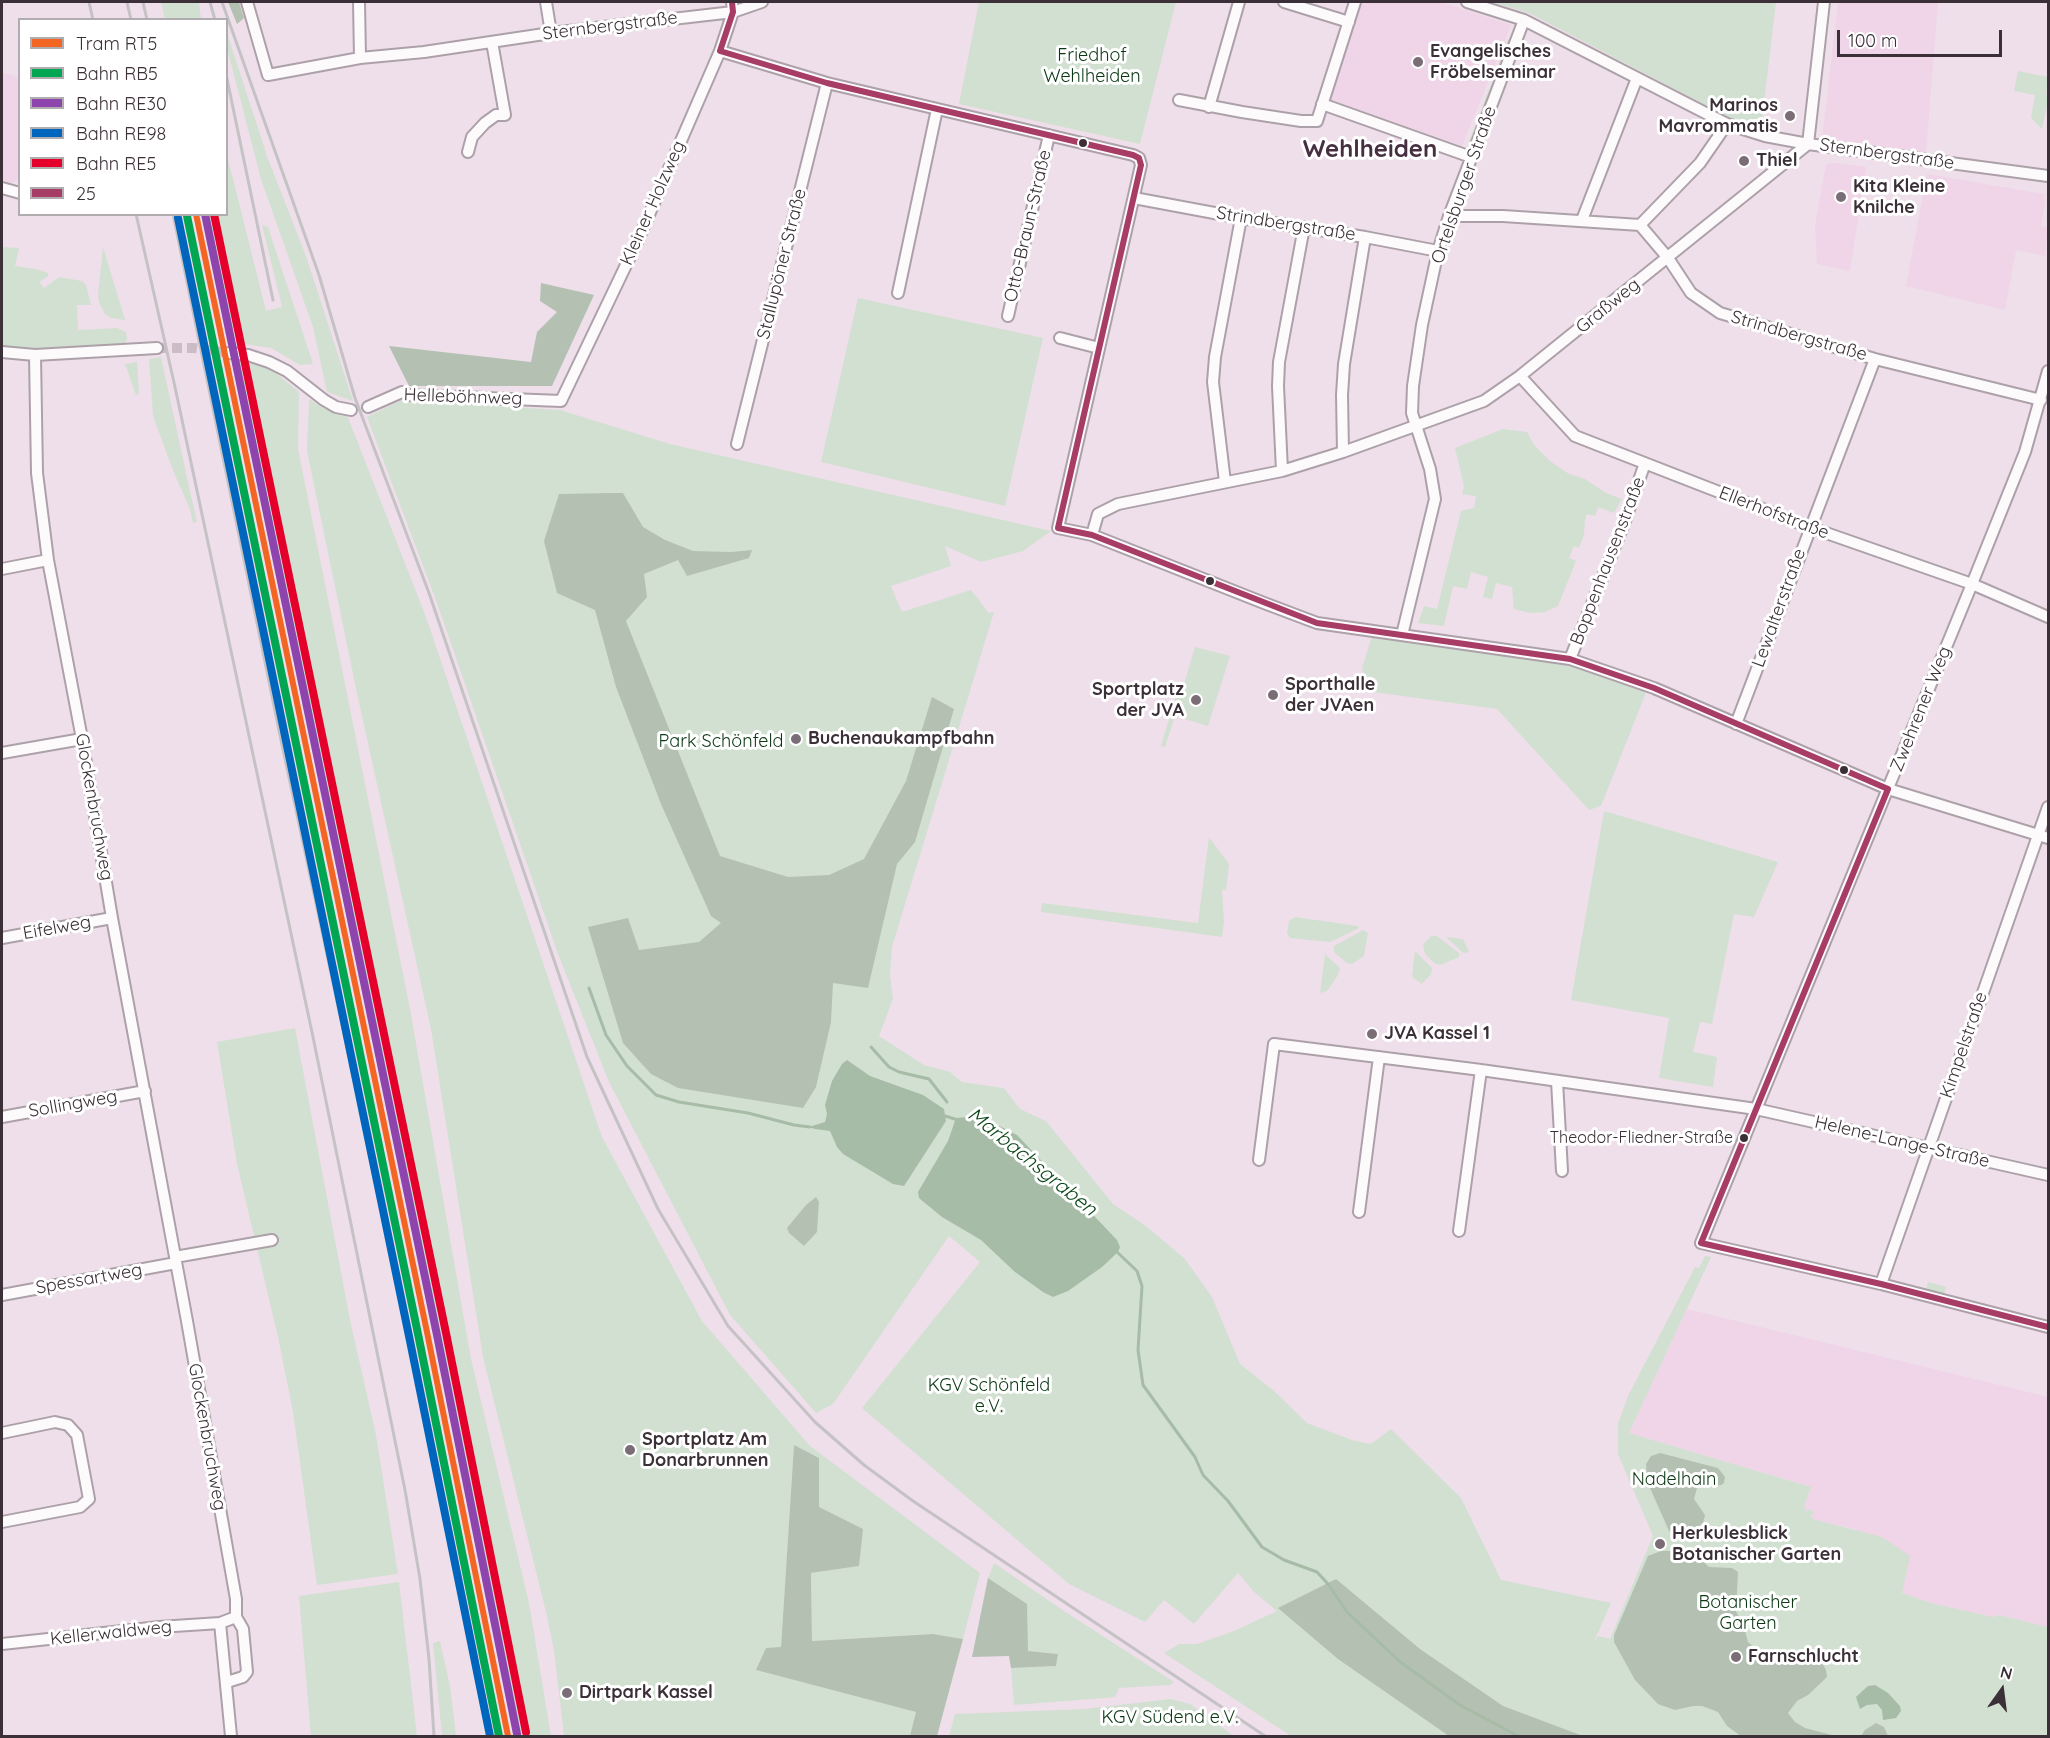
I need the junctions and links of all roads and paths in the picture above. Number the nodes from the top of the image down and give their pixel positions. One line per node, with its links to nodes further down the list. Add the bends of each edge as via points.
1 (247, 2): 16 (street, Sternbergstraße, via 268,75)
2 (359, 2): 16 (street)
3 (546, 2): 13 (street)
4 (762, 2): 10 (street, Sternbergstraße)
5 (1239, 2): 21 (street)
6 (1284, 2): 12 (street)
7 (1355, 2): 12 (street)
8 (1467, 2): 11 (street, Sternbergstraße)
9 (1824, 2): 25 (street)
10 (733, 7): 13 (street, Sternbergstraße); 15 (street, Kleiner Holzweg)
11 (1524, 20): 17 (street, Sternbergstraße); 27 (street, Ortelsburger Straße)
12 (1348, 22): 20 (street)
13 (551, 33): 14 (street, Sternbergstraße)
14 (492, 42): 16 (street, Sternbergstraße); 26 (street, via 505,115 496,115 485,123 472,137)
15 (720, 51): 18 (street); 52 (street, Kleiner Holzweg, via 638,240)
16 (360, 58)
17 (1637, 78): 23 (street, Sternbergstraße); 34 (street)
18 (827, 83): 22 (street); 56 (street, Stallupöner Straße)
19 (1179, 100): 21 (street)
20 (1322, 104): 21 (street, via 1317,121); 27 (street)
21 (1209, 107)
22 (938, 109): 24 (street); 40 (street)
23 (1727, 124): 25 (street, Sternbergstraße); 35 (street, via 1700,163)
24 (1049, 135): 31 (street, via 1139,159 1142,165); 41 (street, Otto-Braun-Straße)
25 (1808, 144): 28 (street, Sternbergstraße); 39 (street, Graßweg)
26 (468, 152)
27 (1471, 157): 32 (street, Ortelsburger Straße)
28 (2049, 176)
29 (2, 188): 30 (street)
30 (17, 190)
31 (1134, 198): 33 (street, Strindbergstraße); 44 (street)
32 (1449, 216): 34 (street); 38 (street, Ortelsburger Straße)
33 (1241, 218): 36 (street, Strindbergstraße); 60 (street, via 1213,382)
34 (1582, 220): 35 (street)
35 (1640, 225): 39 (street, Strindbergstraße)
36 (1304, 227): 37 (street, Strindbergstraße); 59 (street, via 1279,362)
37 (1365, 237): 38 (street, Strindbergstraße); 57 (street, via 1344,364)
38 (1438, 251): 55 (street, Ortelsburger Straße, via 1413,386)
39 (1668, 258): 48 (street, Strindbergstraße, via 1691,293 1720,313); 50 (street, Graßweg)
40 (898, 293)
41 (1008, 316)
42 (1060, 338): 44 (street)
43 (157, 348): 47 (street)
44 (1099, 348): 62 (street, via 1058,528)
45 (2, 352): 47 (street)
46 (229, 353): 54 (street, via 269,362 324,400)
47 (35, 355): 63 (street, Glockenbruchweg, via 38,473)
48 (1875, 358): 51 (street, Strindbergstraße); 61 (street, Lewalterstraße)
49 (2049, 371): 51 (street, Zwehrener Weg)
50 (1520, 376): 55 (street, Graßweg, via 1484,401); 58 (street, Ellerhofstraße, via 1575,436)
51 (2041, 399): 65 (street, Zwehrener Weg, via 2025,452)
52 (561, 401): 53 (street, Helleböhnweg, via 402,392)
53 (368, 406)
54 (351, 410)
55 (1416, 425): 57 (street, Graßweg); 67 (street, Ortelsburger Straße, via 1435,499)
56 (737, 444)
57 (1343, 452): 59 (street, Graßweg)
58 (1645, 463): 61 (street, Ellerhofstraße); 68 (street, Boppenhausenstraße)
59 (1282, 471): 60 (street, Graßweg)
60 (1225, 482): 62 (street, Graßweg, via 1118,504 1098,514)
61 (1809, 527): 65 (street, Ellerhofstraße); 69 (street, Lewalterstraße)
62 (1092, 535): 67 (street, via 1317,622)
63 (48, 560): 64 (street); 70 (street, Glockenbruchweg)
64 (2, 569)
65 (1972, 584): 66 (street, Ellerhofstraße); 72 (street, Zwehrener Weg)
66 (2049, 617)
67 (1402, 635): 68 (street)
68 (1570, 659): 69 (street, via 1654,688)
69 (1736, 724): 72 (street)
70 (82, 739): 71 (street); 75 (street, Glockenbruchweg)
71 (2, 753)
72 (1888, 789): 74 (street); 81 (street, Zwehrener Weg)
73 (2049, 807): 74 (street, Kimpelstraße)
74 (2043, 836): 83 (street, Kimpelstraße)
75 (112, 918): 76 (street, Eifelweg); 80 (street, Glockenbruchweg)
76 (2, 938)
77 (1379, 1057): 78 (street); 84 (street, via 1274,1044); 87 (street)
78 (1481, 1070): 79 (street); 88 (street)
79 (1557, 1081): 81 (street); 85 (street)
80 (145, 1091): 82 (street, Sollingweg); 90 (street, Glockenbruchweg)
81 (1756, 1109): 83 (street, Helene-Lange-Straße); 91 (street, Zwehrener Weg, via 1701,1243)
82 (2, 1117)
83 (1928, 1148): 86 (street, Helene-Lange-Straße); 91 (street, Kimpelstraße)
84 (1259, 1160)
85 (1562, 1172)
86 (2049, 1175)
87 (1359, 1212)
88 (1459, 1231)
89 (272, 1240): 90 (street)
90 (176, 1260): 92 (street, Spessartweg); 96 (street, Glockenbruchweg)
91 (1881, 1284): 93 (street)
92 (2, 1295)
93 (2049, 1327)
94 (2, 1432): 95 (street, via 55,1422 68,1425 77,1436 89,1499 80,1508)
95 (2, 1522)
96 (236, 1617): 97 (street); 99 (street, Glockenbruchweg, via 243,1629 247,1672)
97 (220, 1623): 98 (street, Kellerwaldweg); 99 (street)
98 (2, 1644)
99 (227, 1682): 100 (street)
100 (231, 1737)

